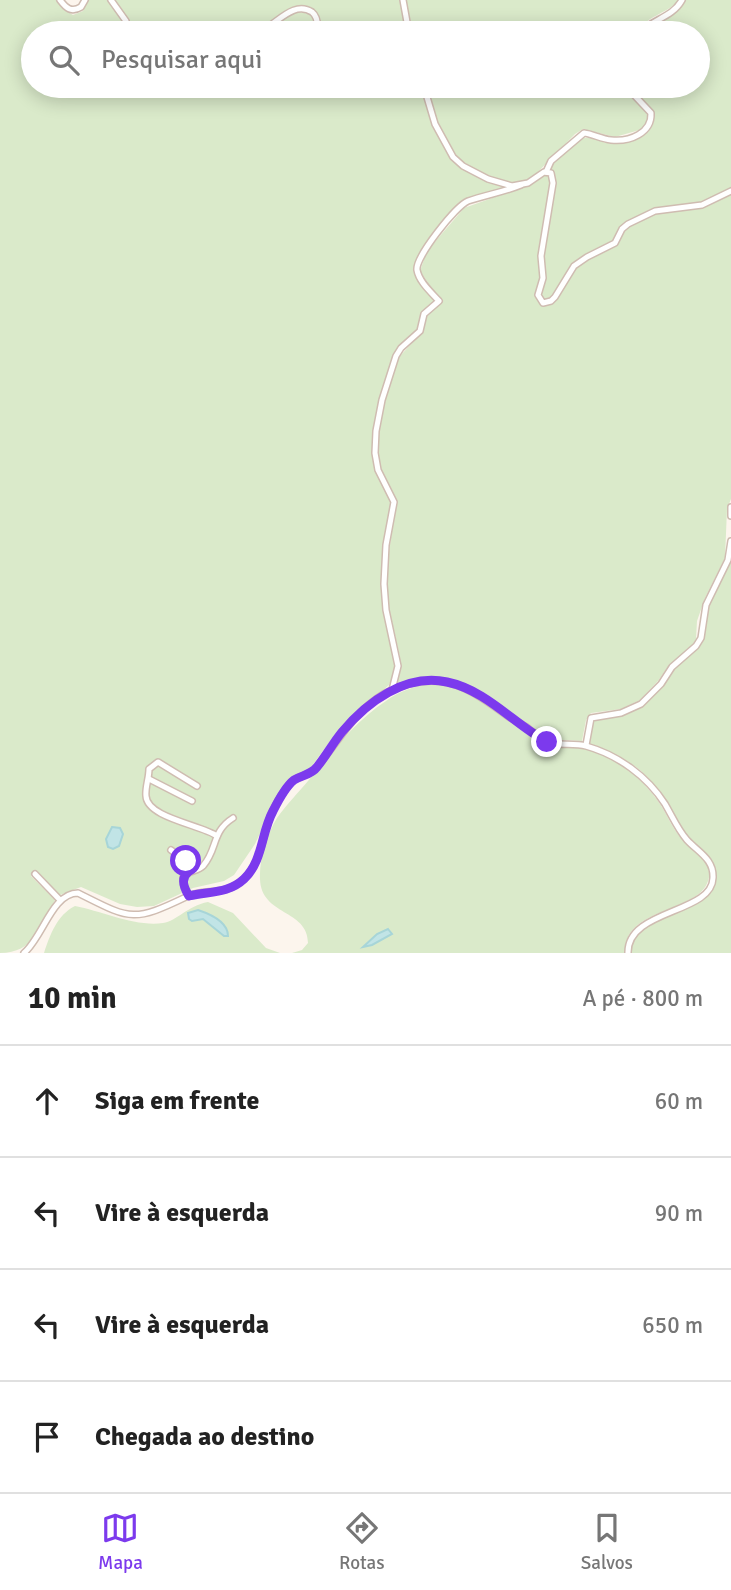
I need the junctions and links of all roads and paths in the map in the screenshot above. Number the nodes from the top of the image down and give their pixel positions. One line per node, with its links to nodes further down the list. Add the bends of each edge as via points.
1 (60, 0): 2 (street, via 73,10)
2 (85, 0)
3 (111, 0): 6 (street)
4 (403, 0): 9 (street)
5 (682, 0): 10 (street, via 675,11)
6 (126, 21)
7 (274, 21): 8 (street, via 302,10 315,15)
8 (316, 21)
9 (407, 21)
10 (657, 21)
11 (427, 98): 14 (street, via 456,160 488,178)
12 (637, 98): 13 (street, via 651,113 645,132 613,140 583,133 551,161)
13 (547, 172): 14 (street); 15 (street, via 553,175 553,183 541,256 544,273 538,295 543,303 555,297 574,266 615,243 628,224 655,211 702,205)
14 (521, 186): 19 (street, via 464,204 418,261 422,281 439,301 424,314 420,331 397,356 374,453 381,480 394,502 384,584 398,666)
15 (731, 191)
16 (731, 507): 17 (street)
17 (731, 516)
18 (731, 541): 20 (street, via 728,560 706,605 699,641 641,704 591,718)
19 (392, 690): 20 (street, via 424,681 450,682 486,699 547,742); 29 (street, via 346,728 314,770 288,786 244,879 227,890)
20 (586, 745): 32 (street, via 642,776 687,841 708,860 713,873 710,886 695,902 635,932)
21 (149, 779): 22 (street, via 150,766 158,762); 23 (street); 25 (street, via 145,796 149,805)
22 (197, 786)
23 (192, 801)
24 (233, 818): 25 (street)
25 (217, 836): 27 (street, via 203,865)
26 (171, 850): 27 (street, via 186,861)
27 (188, 872): 29 (street, via 183,881)
28 (35, 874): 30 (street)
29 (189, 896): 30 (street, via 160,911 136,915 115,912 78,893)
30 (60, 900): 31 (street)
31 (24, 953)
32 (628, 953)

